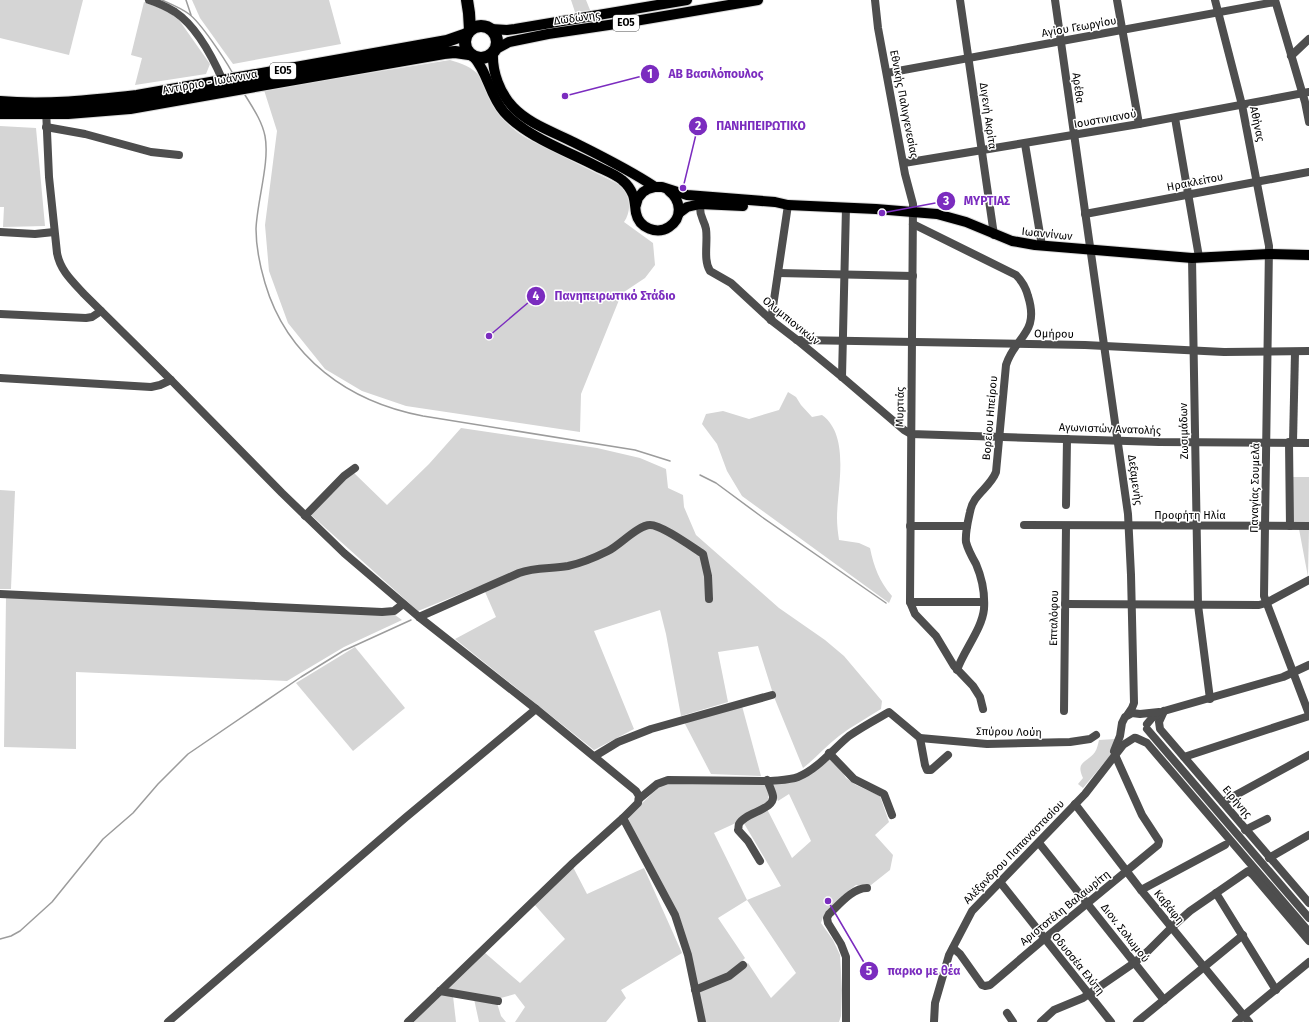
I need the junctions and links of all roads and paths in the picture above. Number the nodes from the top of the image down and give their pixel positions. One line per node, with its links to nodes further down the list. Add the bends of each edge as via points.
1 (149, 0): 23 (street, via 174,11 184,19 212,59)
2 (686, 0): 13 (main road, Δωδώνης / ΕΟ5, via 515,29)
3 (758, 0): 18 (main road, Δωδώνης / ΕΟ5, via 530,37 509,42)
4 (875, 0): 22 (street, Εθνικής Παλιγγενεσίας)
5 (960, 0): 21 (street, Διγενή Ακρίτα)
6 (1054, 0): 17 (street, Αρέθα)
7 (1117, 0): 14 (street)
8 (1214, 0): 12 (street, Αθήνας)
9 (1275, 1): 11 (street, Αγίου Γεωργίου); 20 (street)
10 (467, 2): 13 (highway, via 475,17); 15 (highway)
11 (1258, 2): 12 (street, Αγίου Γεωργίου)
12 (1218, 13): 14 (street, Αγίου Γεωργίου); 26 (street, Αθήνας)
13 (488, 28): 15 (highway, ΕΟ5, via 477,26); 18 (highway, via 494,32 497,41)
14 (1122, 30): 17 (street, Αγίου Γεωργίου); 31 (street)
15 (468, 32): 19 (highway, via 465,46); 23 (highway, Αντίρριο - Ιωάννινα / ΕΟ5, via 448,41)
16 (1309, 40): 20 (street)
17 (1060, 41): 21 (street, Αγίου Γεωργίου); 33 (street, Αρέθα)
18 (495, 51): 19 (highway, ΕΟ5, via 482,59); 40 (main road, via 495,71 503,92 520,113)
19 (471, 55): 27 (highway, Αντίρριο - Ιωάννινα / ΕΟ5, via 444,53 130,108 68,113); 45 (main road, via 482,68 498,104 512,120 533,134 622,180 633,194)
20 (1291, 56): 24 (street)
21 (968, 58): 22 (street, Αγίου Γεωργίου); 35 (street, Διγενή Ακρίτα)
22 (888, 73): 37 (street, Εθνικής Παλιγγενεσίας)
23 (223, 81): 27 (highway, Αντίρριο - Ιωάννινα / ΕΟ5)
24 (1306, 93): 26 (street, Ιουστινιανού); 30 (street)
25 (0, 102): 27 (highway, Αντίρριο - Ιωάννινα / ΕΟ5)
26 (1242, 105): 29 (street, Ιουστινιανού); 39 (street, Αθήνας)
27 (46, 108): 28 (highway, Αντίρριο - Ιωάννινα / ΕΟ5); 32 (street)
28 (0, 113)
29 (1175, 118): 31 (street, Ιουστινιανού); 42 (street, Ζωσιμάδων)
30 (1309, 122)
31 (1139, 124): 33 (street, Ιουστινιανού)
32 (46, 128): 36 (street, via 85,134 151,152); 52 (street)
33 (1074, 136): 34 (street, Ιουστινιανού); 49 (street, Αρέθα)
34 (1025, 144): 35 (street, Ιουστινιανού); 54 (street)
35 (982, 151): 37 (street, Ιουστινιανού); 53 (street, Διγενή Ακρίτα)
36 (179, 155)
37 (904, 164): 47 (street, Εθνικής Παλιγγενεσίας)
38 (1309, 172): 39 (street, Ηρακλείτου)
39 (1257, 181): 42 (street, Ηρακλείτου); 56 (street, Αθήνας)
40 (655, 187): 41 (main road); 45 (main road, via 642,192)
41 (668, 189): 44 (main road, via 687,195); 48 (main road, via 677,199)
42 (1189, 194): 49 (street, Ηρακλείτου); 58 (street, Ζωσιμάδων)
43 (700, 204): 44 (main road, via 766,208); 48 (main road, via 687,207); 64 (street, Ολυμπιονικών, via 701,217 706,228 708,269 731,282)
44 (788, 205): 46 (main road, Ιωαννίνων); 59 (street)
45 (636, 206): 48 (main road, via 639,220 650,229 665,229 676,220)
46 (846, 207): 47 (main road, Ιωαννίνων); 60 (street)
47 (913, 212): 50 (street, Μυρτιάς); 53 (main road, Ιωαννίνων, via 954,218)
48 (679, 213)
49 (1085, 214): 55 (street, Αρέθα)
50 (913, 224): 61 (street, Μυρτιάς); 68 (street, Βορείου Ηπείρου, via 1013,273 1021,280 1029,297 1032,315 1027,332)
51 (0, 232): 52 (street)
52 (54, 232): 62 (street, via 63,270)
53 (994, 235): 54 (main road, Ιωαννίνων, via 1018,243)
54 (1042, 246): 55 (main road, Ιωαννίνων)
55 (1090, 250): 58 (main road, Ιωαννίνων); 69 (street, Δεξαμενής)
56 (1269, 254): 57 (main road, Ιωαννίνων); 58 (main road, Ιωαννίνων); 72 (street, Παναγίας Σουμελά)
57 (1309, 255)
58 (1196, 257): 71 (street, Ζωσιμάδων)
59 (778, 273): 60 (street); 64 (street)
60 (845, 274): 61 (street); 66 (street)
61 (912, 276): 67 (street, Μυρτιάς)
62 (101, 311): 63 (street, via 86,318); 76 (street)
63 (0, 314)
64 (771, 320): 65 (street, Ολυμπιονικών)
65 (797, 340): 66 (street, Ομήρου); 74 (street, Ολυμπιονικών)
66 (843, 341): 67 (street, Ομήρου); 74 (street)
67 (912, 342): 68 (street, Ομήρου); 77 (street, Μυρτιάς)
68 (1018, 344): 69 (street, Ομήρου); 78 (street, Βορείου Ηπείρου, via 1012,350 1006,365)
69 (1105, 347): 71 (street, Ομήρου); 80 (street, Δεξαμενής)
70 (1309, 351): 73 (street, Ομήρου)
71 (1194, 352): 72 (street, Ομήρου); 81 (street, Ζωσιμάδων)
72 (1267, 352): 73 (street, Ομήρου); 82 (street, Παναγίας Σουμελά)
73 (1295, 352): 83 (street)
74 (842, 377): 77 (street, Ολυμπιονικών)
75 (0, 378): 76 (street, via 151,386)
76 (171, 380): 87 (street)
77 (911, 434): 78 (street, Αγωνιστών Ανατολής); 90 (street, Μυρτιάς)
78 (999, 436): 79 (street, Αγωνιστών Ανατολής); 91 (street, Βορείου Ηπείρου, via 995,476 972,503)
79 (1067, 439): 80 (street, Αγωνιστών Ανατολής); 86 (street)
80 (1118, 440): 81 (street, Αγωνιστών Ανατολής); 93 (street, Δεξαμενής)
81 (1195, 442): 82 (street, Αγωνιστών Ανατολής); 89 (street, Ζωσιμάδων)
82 (1266, 442): 83 (street, Αγωνιστών Ανατολής); 94 (street, Παναγίας Σουμελά)
83 (1291, 442): 84 (street, Αγωνιστών Ανατολής); 95 (street)
84 (1309, 443)
85 (355, 468): 87 (street)
86 (1066, 505)
87 (305, 516): 103 (street)
88 (1024, 525): 92 (street, Προφήτη Ηλία)
89 (1197, 525): 93 (street, Προφήτη Ηλία); 94 (street, Προφήτη Ηλία); 106 (street, Ζωσιμάδων)
90 (910, 526): 91 (street); 100 (street, Μυρτιάς)
91 (967, 526): 101 (street, Βορείου Ηπείρου, via 966,543 980,573)
92 (1066, 526): 93 (street, Προφήτη Ηλία); 104 (street, Επταλόφου)
93 (1129, 526): 105 (street, Δεξαμενής)
94 (1265, 526): 95 (street, Προφήτη Ηλία); 102 (street, Παναγίας Σουμελά)
95 (1290, 526): 96 (street, Προφήτη Ηλία)
96 (1309, 526)
97 (1309, 580): 102 (street)
98 (0, 594): 103 (street, via 382,612 394,611)
99 (709, 599): 107 (street, via 703,554 661,528 648,525 641,527 614,548 595,557 570,565 530,569)
100 (910, 602): 101 (street); 109 (street, Σπύρου Λούη, via 915,614 936,636)
101 (984, 602): 109 (street, Βορείου Ηπείρου, via 984,612)
102 (1266, 603): 106 (street); 110 (street, Παναγίας Σουμελά)
103 (403, 604): 107 (street)
104 (1065, 604): 105 (street); 115 (street, Επταλόφου)
105 (1132, 604): 106 (street); 117 (street, Δεξαμενής, via 1134,703)
106 (1198, 605): 112 (street, Ζωσιμάδων)
107 (419, 617): 113 (street)
108 (1309, 665): 110 (street)
109 (957, 670): 114 (street, Σπύρου Λούη, via 973,686 980,697)
110 (1293, 673): 112 (street); 119 (street, Παναγίας Σουμελά)
111 (772, 695): 128 (street, via 651,729 618,742)
112 (1210, 699): 116 (street)
113 (536, 708): 128 (street); 170 (street)
114 (983, 709)
115 (1064, 711)
116 (1164, 711): 118 (street); 120 (street, via 1152,718); 129 (street, Ειρήνης, via 1159,722 1160,729)
117 (1128, 714): 118 (street); 121 (street, via 1123,720)
118 (1140, 714): 120 (street, via 1146,720)
119 (1309, 715): 129 (street)
120 (1147, 726): 124 (street, via 1142,736); 151 (street)
121 (1122, 728): 124 (street, via 1126,735); 130 (street)
122 (1096, 736): 123 (street, Σπύρου Λούη, via 1056,743 987,744)
123 (920, 738): 125 (street, via 889,712 862,727); 126 (street, via 928,770)
124 (1135, 738): 130 (street, Αλέξανδρου Παπαναστασίου, via 1123,744); 153 (street, via 1147,743)
125 (830, 753): 131 (street, via 798,777); 135 (street, via 854,779 884,794)
126 (948, 755)
127 (1309, 755): 133 (street)
128 (595, 756): 132 (street, via 636,791)
129 (1184, 757): 133 (street, Ειρήνης)
130 (1112, 758): 134 (street, Αλέξανδρου Παπαναστασίου); 144 (street, Αριστοτέλη Βαλαωρίτη, via 1159,841 1158,845)
131 (767, 780): 132 (street, via 668,780 657,784); 143 (street, via 773,796 772,802 745,818 738,830)
132 (639, 798): 136 (street, via 638,803)
133 (1223, 802): 138 (street, Ειρήνης)
134 (1075, 804): 140 (street, Αλέξανδρου Παπαναστασίου); 144 (street, Καβάφη)
135 (892, 815)
136 (622, 818): 162 (street, via 675,914 688,955); 164 (street)
137 (1267, 818): 138 (street)
138 (1245, 830): 142 (street, Ειρήνης)
139 (1309, 835): 142 (street)
140 (1039, 843): 145 (street, Αλέξανδρου Παπαναστασίου); 150 (street, Διον. Σολωμού)
141 (1225, 845): 147 (street)
142 (1269, 858): 149 (street, Ειρήνης)
143 (760, 861)
144 (1127, 871): 147 (street, Καβάφη); 150 (street, Αριστοτέλη Βαλαωρίτη)
145 (1000, 882): 155 (street, Οδυσσέα Ελύτη); 157 (street, Αλέξανδρου Παπαναστασίου, via 972,911)
146 (868, 888): 173 (street, via 855,891 827,918 846,957)
147 (1141, 890): 152 (street, Καβάφη)
148 (1216, 893): 152 (street); 154 (street); 156 (street, via 1248,871)
149 (1308, 899)
150 (1087, 903): 155 (street, Αριστοτέλη Βαλαωρίτη); 159 (street, Διον. Σολωμού)
151 (1309, 918)
152 (1171, 928): 159 (street); 161 (street, Καβάφη)
153 (1309, 932)
154 (1243, 935): 161 (street); 163 (street)
155 (1044, 939): 157 (street, Αριστοτέλη Βαλαωρίτη, via 990,985 985,986); 165 (street, Οδυσσέα Ελύτη)
156 (1309, 941)
157 (953, 948): 174 (street, Αλέξανδρου Παπαναστασίου, via 935,1003)
158 (1309, 962): 163 (street)
159 (1134, 963): 165 (street); 166 (street, Διον. Σολωμού)
160 (743, 965): 162 (street, via 729,976)
161 (1203, 967): 166 (street); 169 (street, Καβάφη)
162 (695, 990): 172 (street)
163 (1276, 990): 169 (street)
164 (440, 991): 167 (street); 171 (street)
165 (1088, 994): 176 (street, via 1054,1010); 177 (street, Οδυσσέα Ελύτη)
166 (1164, 1000): 178 (street)
167 (498, 1001)
168 (1007, 1013): 175 (street)
169 (1246, 1019): 179 (street)
170 (168, 1022)
171 (408, 1022)
172 (702, 1022)
173 (846, 1022)
174 (934, 1022)
175 (1013, 1022)
176 (1041, 1022)
177 (1111, 1022)
178 (1137, 1022)
179 (1236, 1022)

